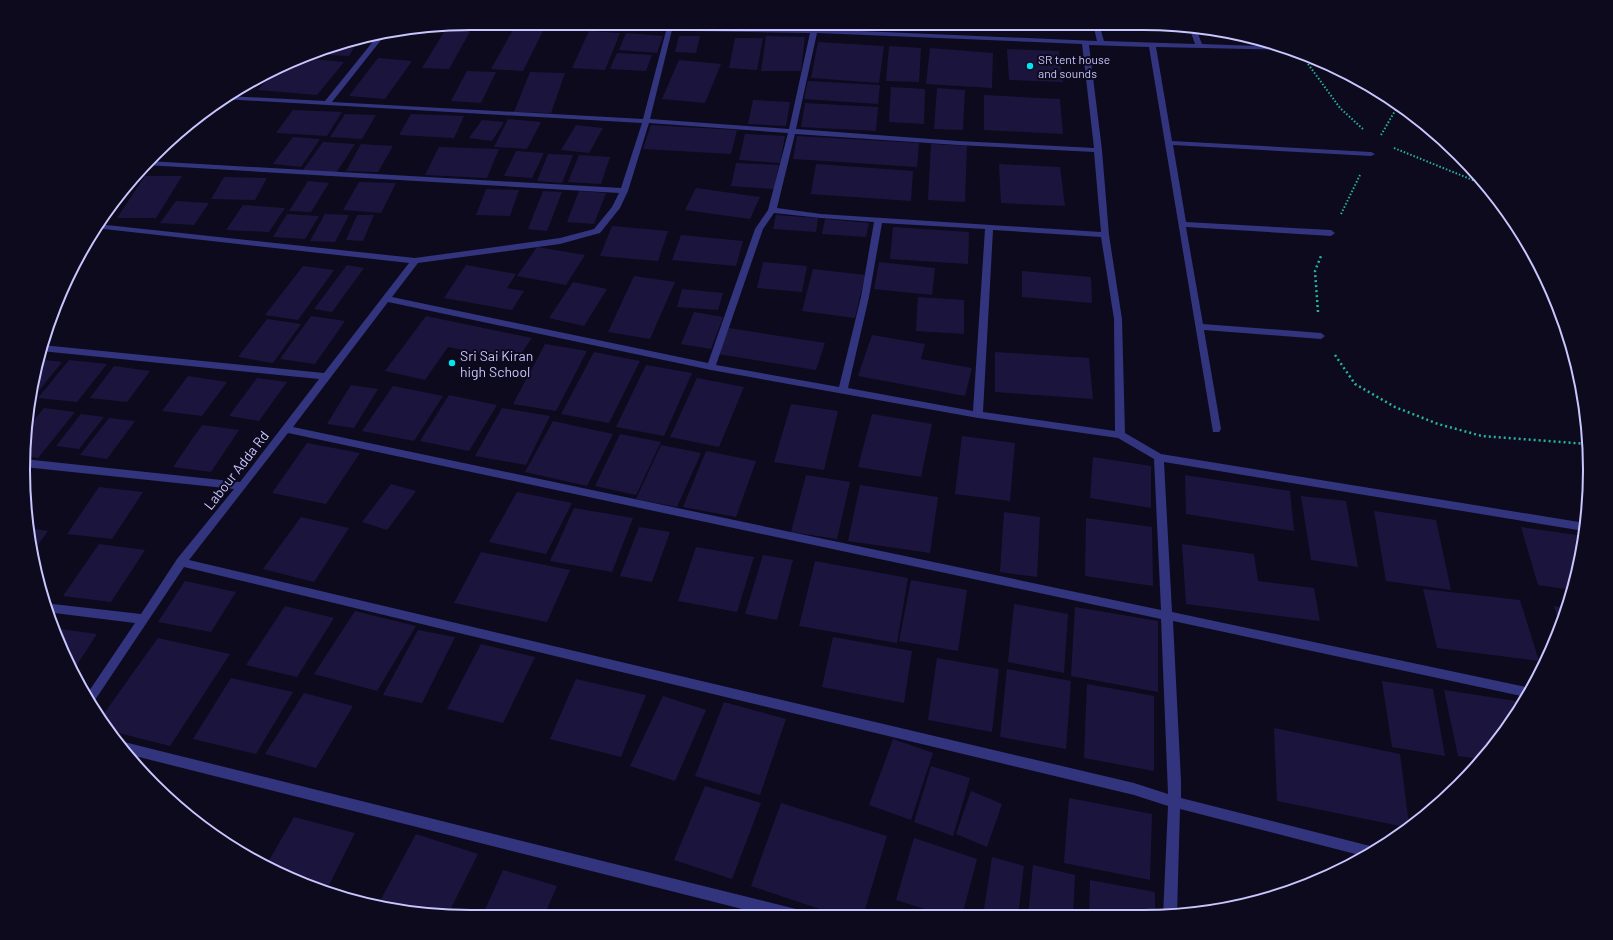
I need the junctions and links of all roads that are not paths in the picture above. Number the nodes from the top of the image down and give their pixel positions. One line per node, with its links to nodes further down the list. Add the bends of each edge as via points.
1 (669, 30): 16 (street)
2 (782, 30): 5 (street)
3 (909, 30): 7 (street)
4 (1098, 30): 10 (street)
5 (814, 31): 7 (street); 17 (street)
6 (1194, 33): 12 (street)
7 (910, 36): 9 (street)
8 (379, 39): 15 (street)
9 (1085, 42): 10 (street); 19 (street)
10 (1101, 43): 11 (street)
11 (1152, 44): 12 (street); 18 (street)
12 (1199, 46): 13 (street)
13 (1268, 48)
14 (235, 98): 15 (street)
15 (327, 103): 16 (street)
16 (646, 121): 17 (street); 22 (street)
17 (792, 132): 19 (street); 23 (street)
18 (1169, 143): 20 (street); 25 (street)
19 (1098, 150): 29 (street)
20 (1371, 154)
21 (155, 164): 22 (street)
22 (624, 191): 30 (street, via 616,208 596,231 560,241)
23 (772, 210): 24 (street); 35 (street, via 759,229)
24 (878, 220): 27 (street); 37 (street, via 865,297)
25 (1182, 224): 28 (street); 32 (street)
26 (103, 227): 30 (street)
27 (989, 227): 29 (street); 38 (street)
28 (1331, 233)
29 (1105, 235): 41 (street, via 1118,319)
30 (414, 260): 31 (street, Labour Adda Rd)
31 (385, 299): 35 (street); 36 (street, Labour Adda Rd)
32 (1199, 326): 33 (street); 40 (street)
33 (1321, 336)
34 (47, 349): 36 (street)
35 (711, 366): 37 (street)
36 (326, 376): 39 (street, Labour Adda Rd)
37 (843, 390): 38 (street)
38 (978, 414): 41 (street)
39 (285, 429): 44 (street, Labour Adda Rd); 48 (street)
40 (1216, 429)
41 (1120, 435): 42 (street)
42 (1159, 457): 45 (street); 48 (street)
43 (30, 464): 44 (street)
44 (242, 486): 46 (street, Labour Adda Rd)
45 (1579, 526)
46 (181, 562): 49 (street, Labour Adda Rd); 53 (street, via 1134,789)
47 (52, 608): 49 (street)
48 (1168, 615): 50 (street); 53 (street)
49 (143, 619): 51 (street, Labour Adda Rd)
50 (1523, 691)
51 (93, 696)
52 (131, 750): 56 (street)
53 (1175, 802): 54 (street); 55 (street)
54 (1365, 850)
55 (1170, 909)
56 (772, 910)

